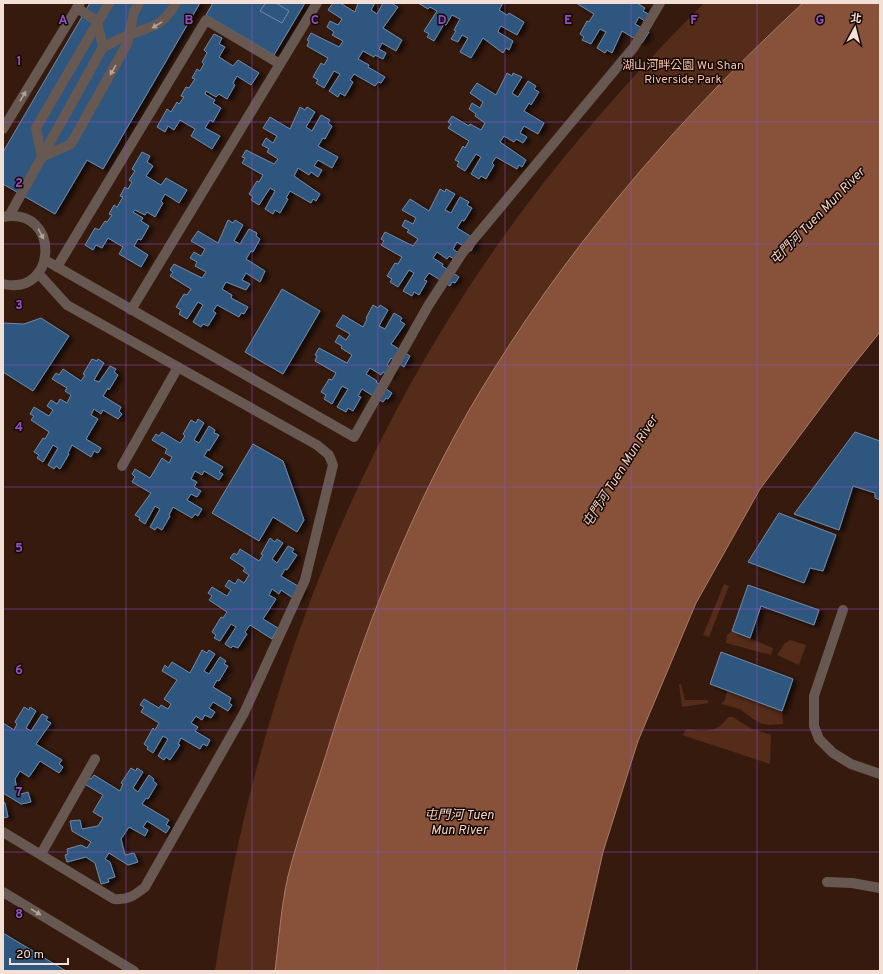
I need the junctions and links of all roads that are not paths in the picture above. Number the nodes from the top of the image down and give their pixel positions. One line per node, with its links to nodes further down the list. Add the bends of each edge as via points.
1 (109, 3): 9 (street)
2 (128, 3): 8 (street)
3 (139, 3): 8 (street)
4 (176, 3): 10 (street, one-way to 10, via 167,17 154,27)
5 (317, 3): 12 (street)
6 (660, 3): 20 (street, via 634,46 463,252 428,306 354,437)
7 (78, 5): 9 (street); 13 (street, one-way to 7)
8 (134, 12): 10 (street)
9 (98, 21): 11 (street); 14 (street, via 36,128)
10 (129, 35): 11 (street); 14 (street, one-way to 14, via 128,44 71,144)
11 (103, 47): 14 (street)
12 (280, 64): 17 (street, via 206,20); 20 (street)
13 (3, 129)
14 (42, 157): 15 (street)
15 (5, 217): 16 (street, one-way to 16, via 20,217 39,229 44,238)
16 (45, 260): 17 (street); 18 (street)
17 (57, 266): 20 (street)
18 (38, 274): 19 (street, via 29,281 19,284); 21 (street, via 67,305)
19 (3, 284)
20 (131, 310)
21 (178, 367): 22 (street); 27 (street, via 317,445 329,455 333,464 305,580 244,713 145,887 126,900 114,899)
22 (122, 466)
23 (843, 610): 25 (street, via 814,696 814,726 819,739 833,753 851,764)
24 (96, 759): 27 (street)
25 (880, 774)
26 (3, 832): 27 (street)
27 (41, 854)
28 (827, 882): 29 (street)
29 (880, 888)
30 (3, 892): 31 (street, one-way to 31)
31 (134, 971)

